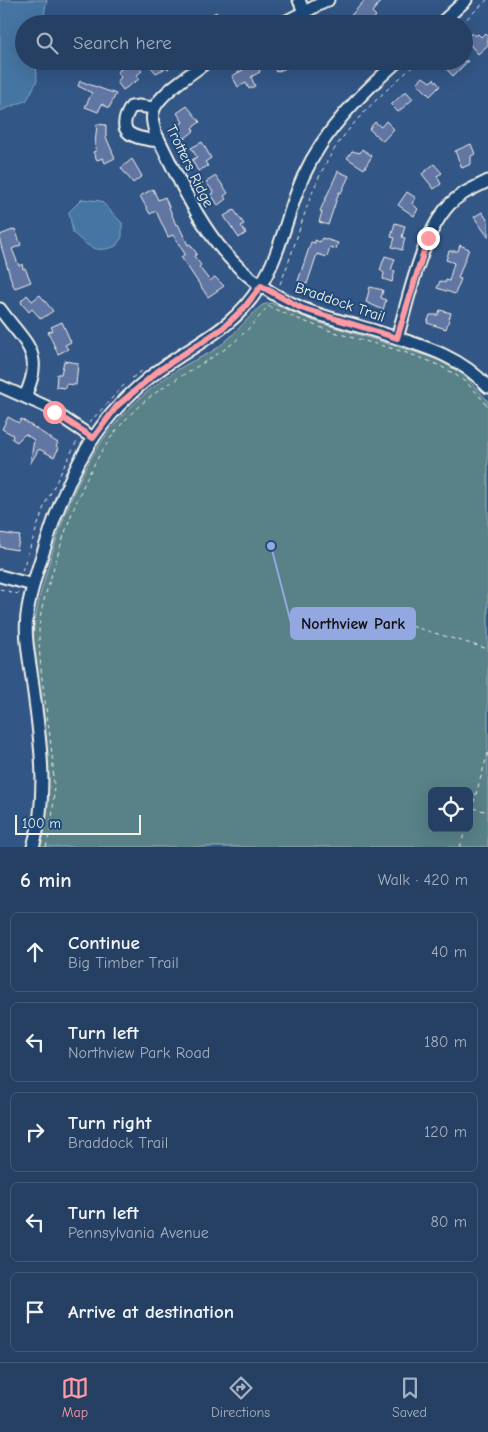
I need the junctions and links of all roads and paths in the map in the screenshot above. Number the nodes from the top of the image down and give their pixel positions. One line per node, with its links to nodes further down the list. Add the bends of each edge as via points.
1 (299, 0): 5 (street)
2 (328, 0): 5 (street)
3 (466, 0): 7 (street)
4 (487, 0): 8 (path)
5 (304, 12): 6 (street)
6 (298, 15)
7 (450, 15)
8 (471, 15)
9 (197, 70): 12 (street, via 161,98)
10 (388, 70): 16 (street, via 335,125 304,174 277,253)
11 (409, 70): 15 (path, via 361,115 335,148 309,202)
12 (154, 108): 13 (street, Trotters Ridge, via 152,119); 13 (street, via 132,108 126,116 125,126 134,138)
13 (159, 141): 16 (street, Trotters Ridge, via 204,227 224,254)
14 (488, 181): 18 (street, via 467,191 437,220 428,238)
15 (280, 284)
16 (261, 286): 18 (street, Braddock Trail, via 301,308); 23 (street, via 223,328 158,371 117,406)
17 (0, 309): 21 (street, via 34,358 33,379)
18 (397, 338): 20 (street, Braddock Trail, via 439,351 466,366)
19 (0, 386): 21 (street)
20 (488, 387)
21 (26, 396): 23 (street)
22 (488, 408): 35 (path, via 463,380 434,362 298,320 268,306 236,341 145,402 111,438 83,485 42,607 39,652 54,779)
23 (93, 438): 25 (street, via 84,449 61,497)
24 (0, 576): 25 (street)
25 (33, 585): 34 (street, via 27,611 27,641 42,787)
26 (0, 589): 27 (path)
27 (18, 594)
28 (385, 612): 29 (path, via 391,620)
29 (488, 649)
30 (488, 753): 31 (path)
31 (473, 808): 32 (path)
32 (488, 812)
33 (465, 832): 36 (path)
34 (34, 847)
35 (46, 847)
36 (460, 847)

